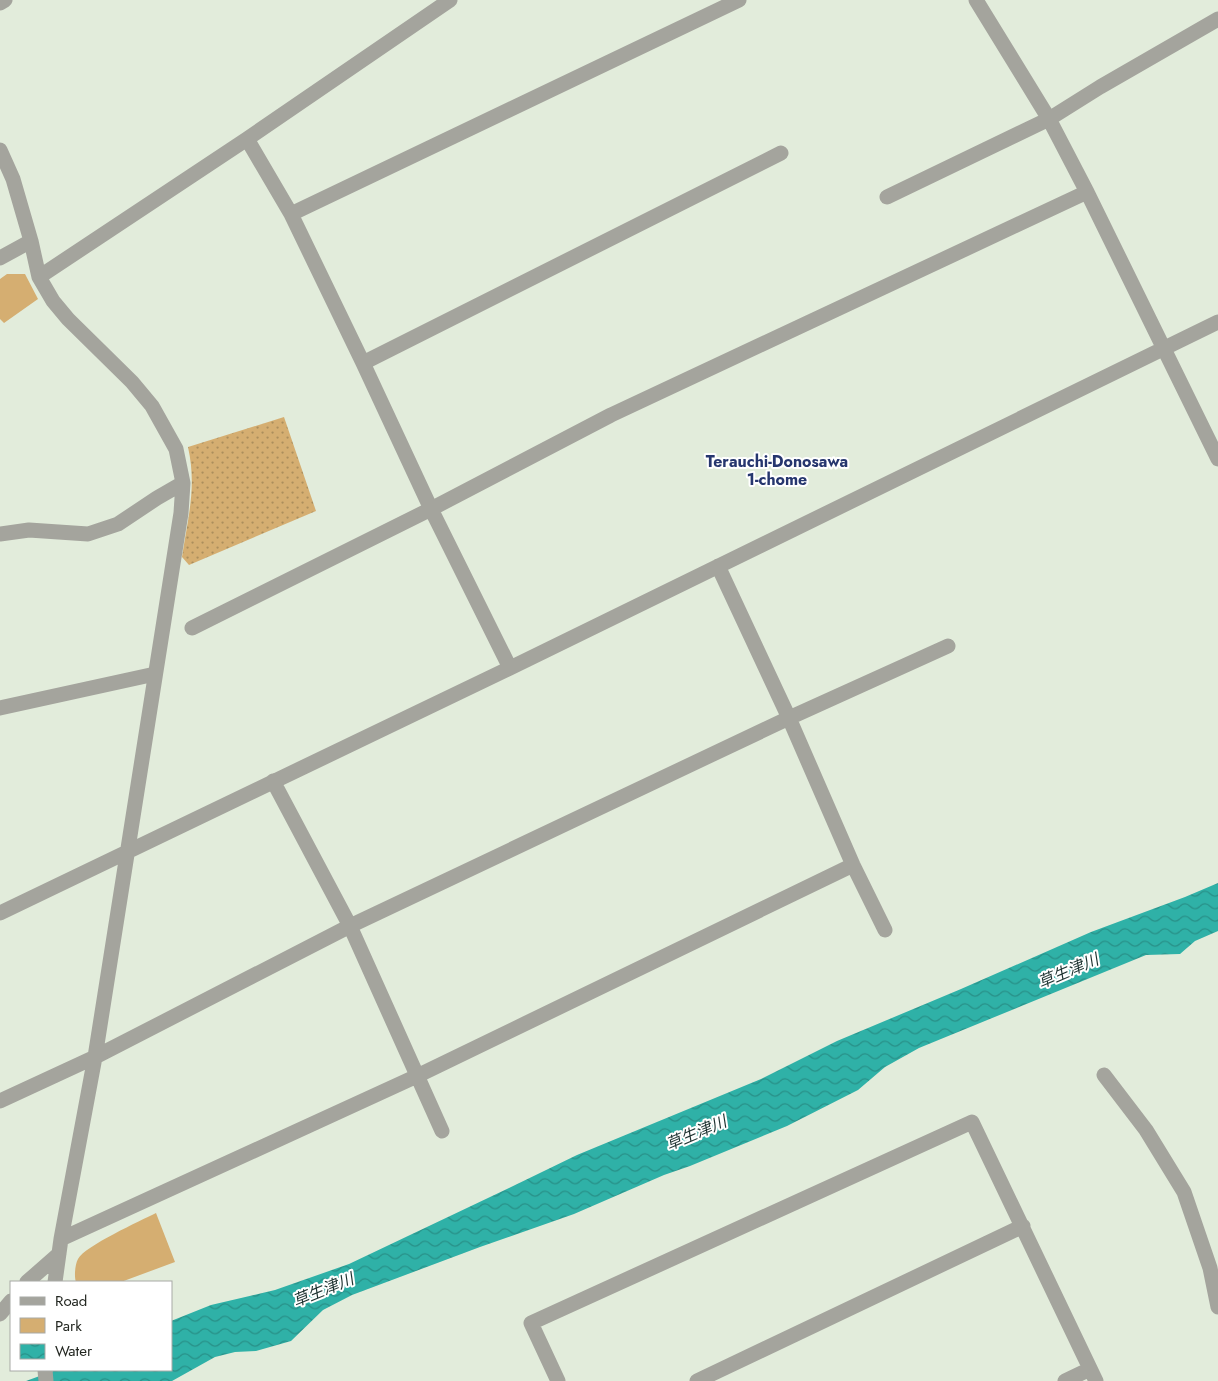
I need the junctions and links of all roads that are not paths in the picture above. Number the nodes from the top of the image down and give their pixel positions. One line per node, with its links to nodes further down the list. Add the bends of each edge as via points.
1 (5, 0): 5 (street)
2 (450, 0): 8 (street)
3 (739, 0): 13 (street)
4 (976, 0): 7 (street)
5 (0, 3)
6 (1218, 19): 7 (street)
7 (1049, 119): 11 (street); 12 (street)
8 (247, 139): 13 (street); 16 (street)
9 (0, 150): 14 (street, via 13,179)
10 (781, 153): 19 (street)
11 (1088, 192): 18 (street); 22 (street, via 611,415)
12 (888, 197)
13 (291, 214): 19 (street)
14 (31, 241): 15 (street); 16 (street)
15 (0, 258)
16 (39, 276): 21 (street, via 68,319 152,406 176,449)
17 (1218, 322): 18 (street)
18 (1164, 348): 20 (street); 24 (street)
19 (363, 363): 22 (street)
20 (1218, 459)
21 (183, 483): 23 (street, via 118,524 88,534 29,530); 28 (street)
22 (431, 509): 25 (street); 27 (street)
23 (0, 534)
24 (718, 566): 27 (street); 30 (street)
25 (192, 628)
26 (948, 646): 30 (street)
27 (510, 668): 31 (street)
28 (155, 674): 29 (street); 32 (street)
29 (0, 708)
30 (789, 718): 33 (street); 35 (street)
31 (273, 781): 32 (street); 35 (street)
32 (127, 852): 34 (street); 37 (street)
33 (853, 865): 36 (street); 39 (street)
34 (0, 913)
35 (350, 926): 37 (street); 39 (street)
36 (885, 930)
37 (95, 1057): 40 (street); 43 (street)
38 (1104, 1075): 47 (street, via 1146,1130 1184,1192 1210,1268)
39 (417, 1076): 41 (street); 43 (street)
40 (0, 1101)
41 (442, 1132)
42 (1023, 1226): 49 (street); 50 (street, via 972,1122 531,1322); 51 (street)
43 (60, 1246): 44 (street); 45 (street)
44 (29, 1281)
45 (56, 1281)
46 (10, 1302): 48 (street)
47 (1218, 1307)
48 (0, 1314)
49 (1093, 1375): 52 (street)
50 (558, 1381)
51 (697, 1381)
52 (1065, 1381)

